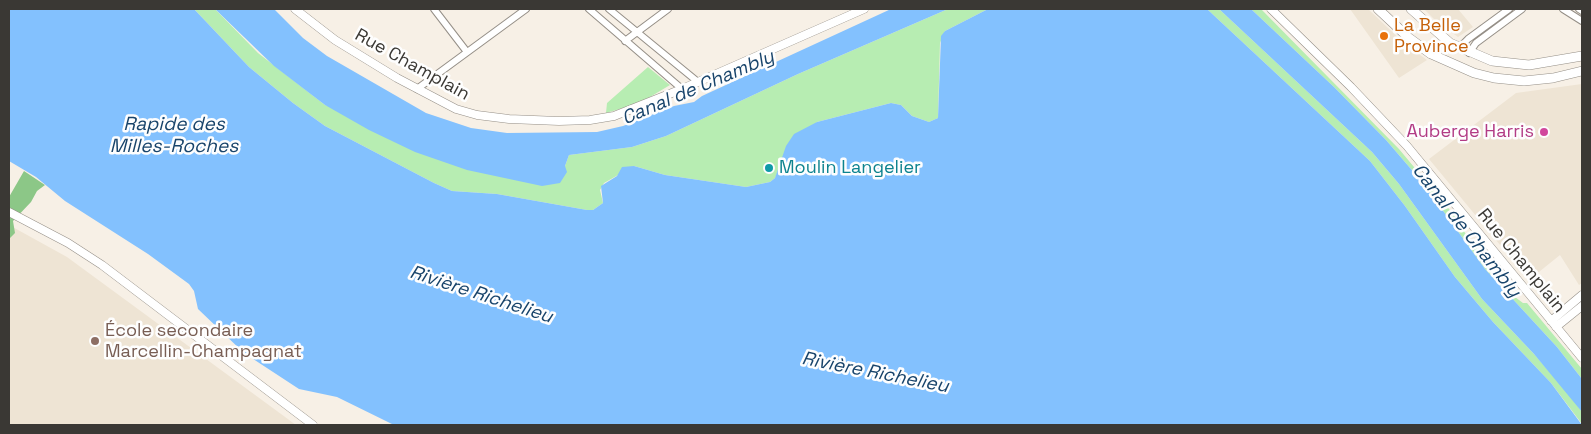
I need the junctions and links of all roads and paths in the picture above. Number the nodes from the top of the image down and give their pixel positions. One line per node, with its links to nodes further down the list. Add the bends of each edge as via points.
1 (295, 9): 26 (street, Rue Champlain, via 335,40)
2 (434, 9): 20 (street)
3 (526, 9): 20 (street)
4 (589, 9): 18 (street)
5 (609, 9): 17 (street)
6 (668, 9): 17 (street)
7 (864, 9): 24 (street, Rue Champlain)
8 (1271, 9): 30 (street, Rue Champlain, via 1352,87 1401,140)
9 (1411, 9): 19 (main road)
10 (1509, 9): 19 (street)
11 (1522, 9): 21 (street, via 1482,38)
12 (1563, 9): 16 (street)
13 (1579, 9): 15 (street)
14 (1381, 10): 23 (main road, via 1409,38 1431,54 1474,74 1524,80)
15 (1582, 11)
16 (1582, 21)
17 (636, 33): 18 (street); 24 (street)
18 (625, 41): 25 (street)
19 (1459, 48): 21 (main road)
20 (467, 52): 26 (street)
21 (1468, 53): 22 (main road, via 1499,63 1520,65)
22 (1582, 56)
23 (1582, 71)
24 (698, 82): 25 (street, Rue Champlain)
25 (682, 89): 26 (street, Rue Champlain, via 614,116 559,121 477,115 456,109)
26 (417, 90)
27 (9, 212): 32 (street, via 68,242 102,265)
28 (1582, 295): 30 (street)
29 (1582, 306): 30 (street)
30 (1554, 324): 31 (street, Rue Champlain)
31 (1582, 358)
32 (313, 425)

